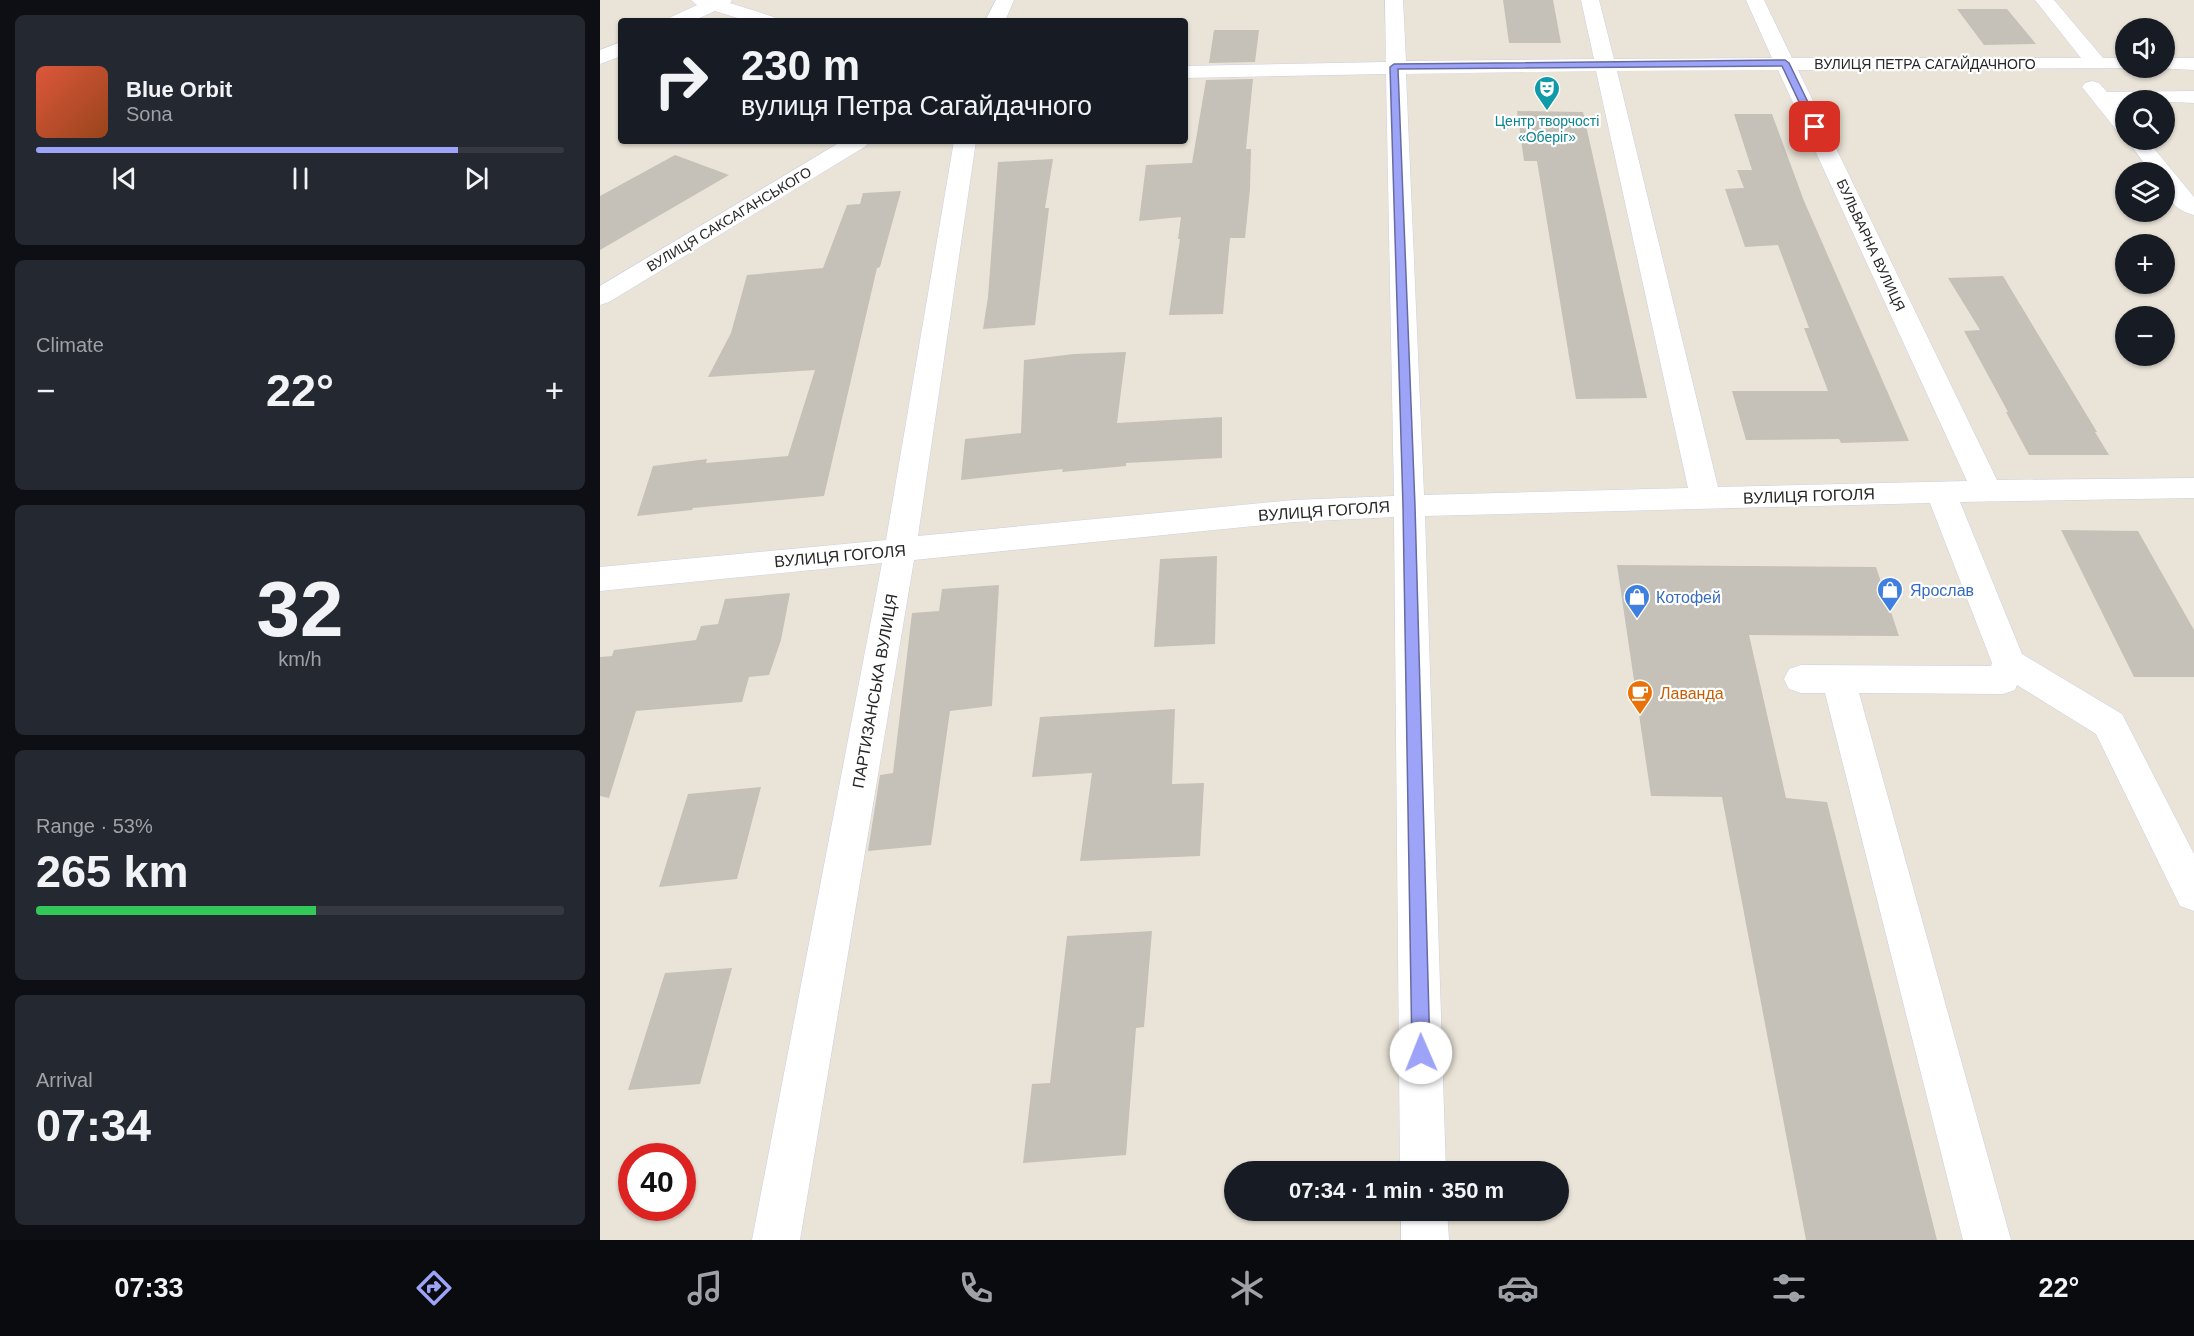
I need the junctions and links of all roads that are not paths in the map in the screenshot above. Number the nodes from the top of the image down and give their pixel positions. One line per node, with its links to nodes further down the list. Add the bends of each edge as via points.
1 (1005, 0): 9 (street)
2 (1394, 0): 19 (street)
3 (1590, 0): 17 (street)
4 (1755, 0): 12 (street, БУЛЬВАРНА ВУЛИЦЯ)
5 (2044, 0): 13 (street)
6 (712, 2): 7 (street); 8 (street)
7 (683, 18)
8 (758, 18)
9 (996, 18)
10 (618, 49): 11 (street)
11 (600, 58)
12 (1785, 63): 17 (street, ВУЛИЦЯ ПЕТРА САГАЙДАЧНОГО); 18 (street, ВУЛИЦЯ ПЕТРА САГАЙДАЧНОГО); 32 (street, БУЛЬВАРНА ВУЛИЦЯ)
13 (2097, 64): 14 (street, ВУЛИЦЯ ПЕТРА САГАЙДАЧНОГО); 18 (street, ВУЛИЦЯ ПЕТРА САГАЙДАЧНОГО)
14 (2115, 64)
15 (2175, 64): 16 (street)
16 (2194, 64)
17 (1606, 65): 19 (street, ВУЛИЦЯ ПЕТРА САГАЙДАЧНОГО); 34 (street)
18 (2073, 65): 22 (street)
19 (1394, 67): 20 (street, ВУЛИЦЯ ПЕТРА САГАЙДАЧНОГО); 35 (street)
20 (1188, 72)
21 (2194, 97): 22 (street)
22 (2102, 98): 23 (street)
23 (2115, 114)
24 (853, 144): 30 (street, ВУЛИЦЯ САКСАГАНСЬКОГО)
25 (965, 144): 36 (street, ПАРТИЗАНСЬКА ВУЛИЦЯ)
26 (2144, 150): 27 (street)
27 (2153, 162)
28 (2175, 189): 29 (street)
29 (2194, 208)
30 (600, 297)
31 (2194, 488): 32 (street, ВУЛИЦЯ ГОГОЛЯ)
32 (1987, 491): 33 (street, ВУЛИЦЯ ГОГОЛЯ)
33 (1941, 492): 34 (street, ВУЛИЦЯ ГОГОЛЯ); 38 (street)
34 (1706, 500): 35 (street, ВУЛИЦЯ ГОГОЛЯ)
35 (1409, 506): 36 (street, ВУЛИЦЯ ГОГОЛЯ, via 1294,512); 40 (street)
36 (900, 550): 37 (street, ВУЛИЦЯ ГОГОЛЯ); 42 (street, ПАРТИЗАНСЬКА ВУЛИЦЯ)
37 (600, 579)
38 (2009, 663): 39 (street, via 2109,723); 44 (street, via 2003,680 1820,679)
39 (2194, 893)
40 (1423, 1161)
41 (1424, 1221): 43 (street)
42 (776, 1240)
43 (1425, 1240)
44 (1987, 1240)

